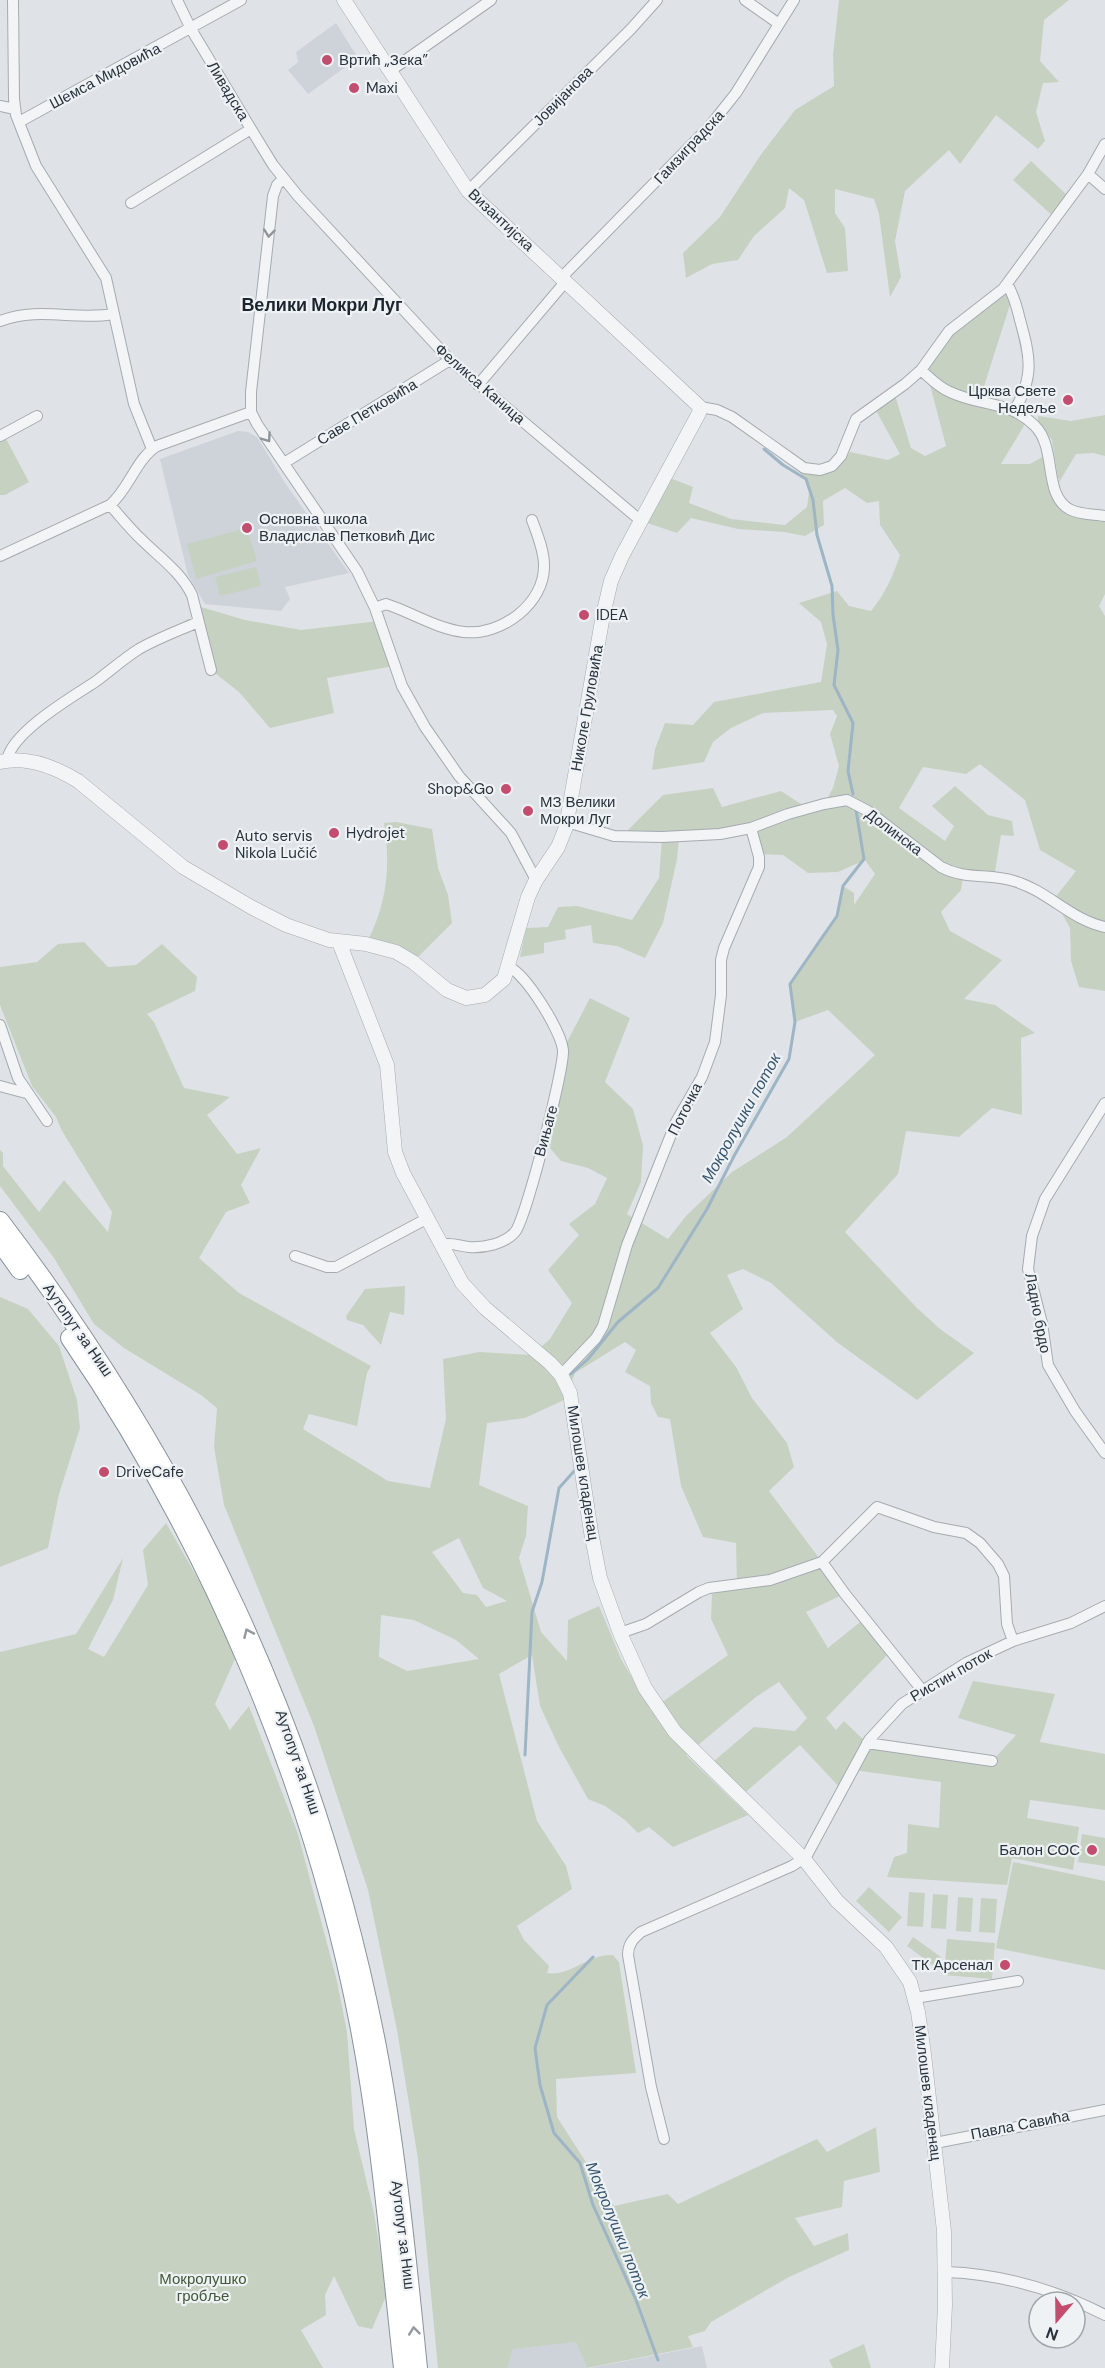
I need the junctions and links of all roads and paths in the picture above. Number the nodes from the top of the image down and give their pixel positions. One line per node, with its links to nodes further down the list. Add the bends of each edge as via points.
1 (13, 0): 13 (street)
2 (177, 0): 10 (street, Ливадска)
3 (241, 0): 10 (street, Шемса Мидовића)
4 (344, 0): 11 (street, Византијска)
5 (490, 0): 11 (street)
6 (657, 0): 19 (street, Јовијанова)
7 (745, 0): 9 (street)
8 (794, 0): 9 (street, Гамзиградска)
9 (779, 24): 22 (street, Гамзиградска, via 736,93 709,127)
10 (191, 29): 14 (street, Шемса Мидовића); 15 (street, Ливадска)
11 (390, 71): 19 (street, Византијска)
12 (0, 106): 13 (street)
13 (15, 109): 14 (street)
14 (19, 122): 24 (street, via 44,179 103,270)
15 (251, 129): 18 (street, Ливадска); 21 (street)
16 (1105, 144): 17 (street)
17 (1088, 174): 20 (street); 23 (street)
18 (284, 179): 26 (street, Феликса Каница); 31 (street, one-way to 31, via 273,196)
19 (468, 190): 22 (street, Византијска)
20 (1105, 190)
21 (131, 203)
22 (564, 279): 28 (street, Гамзиградска); 29 (street, Византијска)
23 (1007, 284): 27 (street, via 943,337); 30 (street, via 1028,345 1030,366 1028,384)
24 (114, 314): 25 (street, via 39,312); 34 (street, via 134,404)
25 (0, 321)
26 (450, 360): 28 (street, Феликса Каница); 35 (street, Саве Петковића)
27 (921, 370): 29 (street, via 856,420 838,460 822,470 804,468 732,417); 30 (street, via 951,393)
28 (478, 385): 39 (street, Феликса Каница)
29 (700, 406): 39 (street, Николе Груловића)
30 (1014, 411): 37 (street, via 1043,435 1062,504 1076,512)
31 (251, 412): 34 (street); 35 (street, one-way to 35)
32 (36, 416): 33 (street)
33 (0, 436)
34 (152, 449): 36 (street)
35 (284, 463): 41 (street)
36 (110, 505): 40 (street); 42 (street, via 177,571 192,595)
37 (1105, 516)
38 (532, 520): 41 (street, via 543,558 542,579 527,606 506,624 479,632 461,632)
39 (641, 521): 45 (street, Николе Груловића, via 606,597)
40 (0, 556)
41 (380, 606): 47 (street, via 402,686 425,728 459,776 511,833)
42 (198, 622): 43 (street); 44 (street, via 141,648 59,705)
43 (211, 670)
44 (3, 761): 49 (street, Николе Груловића, via 31,762 68,775 197,876 279,922)
45 (567, 822): 46 (street, Долинска, via 627,837 713,834); 47 (street, Николе Груловића, via 558,847)
46 (751, 828): 48 (street, Долинска, via 807,808 847,800 868,811 951,873 1016,881 1053,899 1083,920); 62 (street, Поточка, via 759,867 721,960 715,1042 702,1077 676,1122 627,1245 603,1326)
47 (536, 879): 50 (street, Николе Груловића, via 522,914)
48 (1105, 927)
49 (339, 942): 50 (street, Николе Груловића, via 396,952 447,990 466,998 494,989); 57 (street, Милошев кладенац, via 387,1065 398,1160)
50 (509, 967): 60 (street, Вињаге, via 520,973 557,1029 563,1049 556,1090 515,1233 486,1246)
51 (0, 1025): 53 (street)
52 (0, 1086): 53 (street)
53 (26, 1093): 56 (street)
54 (1105, 1103): 55 (street, Ладно брдо)
55 (1101, 1117): 63 (street, Ладно брдо, via 1045,1199 1032,1236 1028,1269 1048,1365)
56 (47, 1121)
57 (428, 1218): 60 (street, Милошев кладенац); 61 (street, via 336,1267)
58 (0, 1221): 80 (highway, Аутопут за Ниш, one-way to 58, via 377,2048 343,1900 302,1767 237,1607 157,1453 99,1360)
59 (0, 1242): 79 (highway, Аутопут за Ниш, via 98,1380 171,1505 221,1607 276,1735 324,1881 358,2021 379,2143)
60 (441, 1245): 62 (street, Милошев кладенац, via 477,1300)
61 (295, 1256)
62 (561, 1375): 66 (street, Милошев кладенац, via 573,1401 600,1578)
63 (1105, 1453)
64 (822, 1562): 66 (street, via 770,1580 709,1588 646,1624); 67 (street, via 876,1507 934,1527 966,1533 1001,1568); 68 (street)
65 (1105, 1606): 67 (street, Ристин поток, via 1071,1623)
66 (620, 1633): 71 (street, Милошев кладенац, via 645,1688 675,1732)
67 (1012, 1641): 68 (street, Ристин поток)
68 (922, 1690): 69 (street, Ристин поток, via 886,1719)
69 (867, 1743): 70 (street); 71 (street, Ристин поток)
70 (992, 1761)
71 (804, 1859): 73 (street, Милошев кладенац, via 837,1901 894,1956); 75 (street, via 641,1932 629,1946)
72 (1018, 1981): 73 (street)
73 (915, 1998): 76 (street, Милошев кладенац)
74 (1105, 2110): 76 (street, Павла Савића)
75 (663, 2139)
76 (935, 2143): 77 (street, Милошев кладенац)
77 (945, 2272): 78 (street, via 1038,2286); 81 (street, Милошев кладенац)
78 (1105, 2315)
79 (403, 2368)
80 (418, 2368)
81 (942, 2368)

